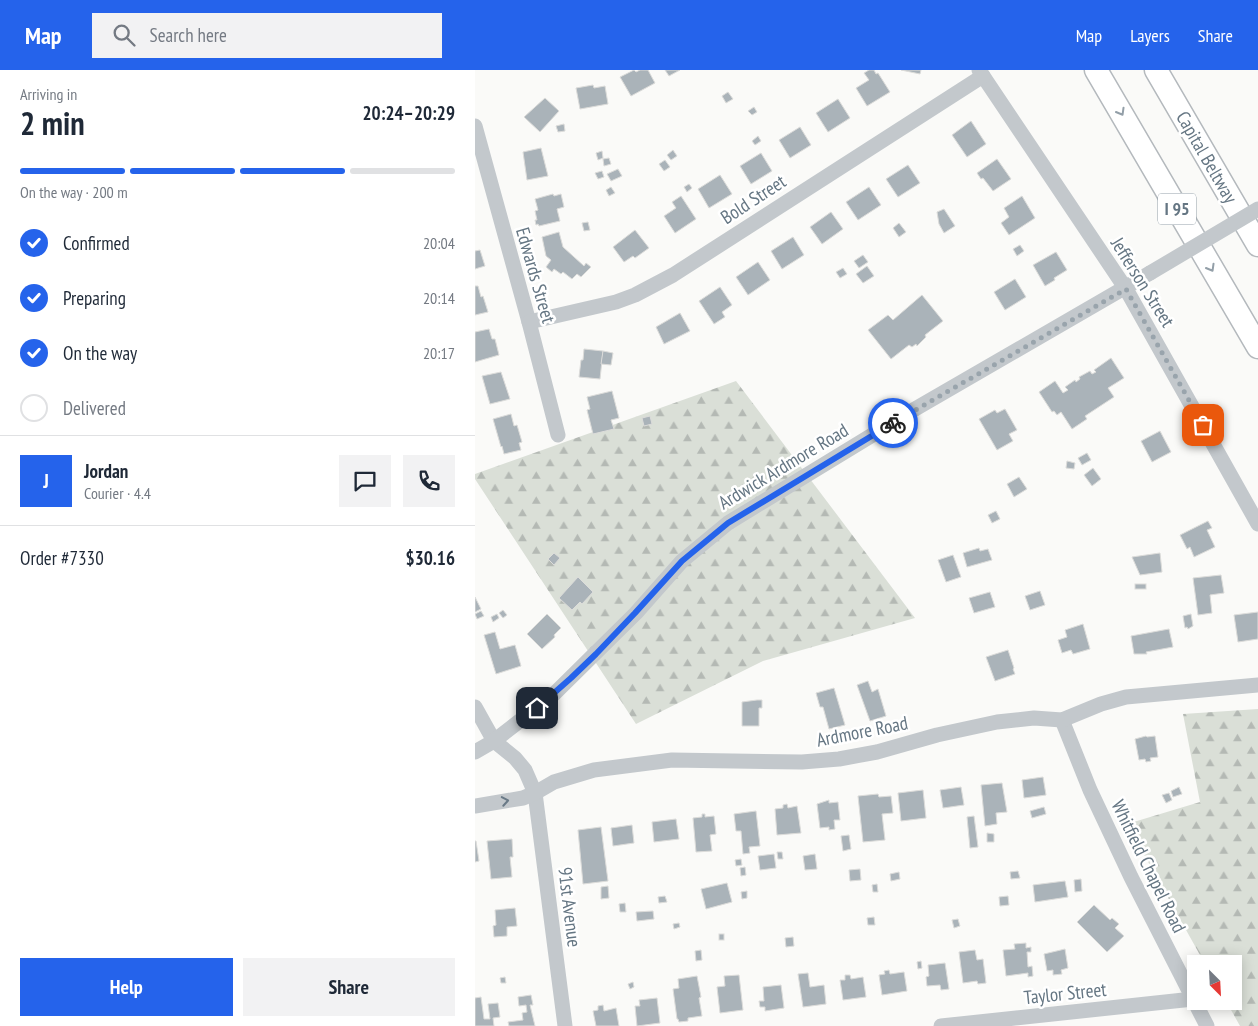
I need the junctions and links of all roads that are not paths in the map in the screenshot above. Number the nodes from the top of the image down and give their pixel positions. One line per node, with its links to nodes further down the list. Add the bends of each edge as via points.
1 (1096, 70): 9 (highway, I 95, one-way to 9)
2 (1157, 70): 6 (highway, Capital Beltway / I 95)
3 (981, 73): 7 (street, Jefferson Street); 8 (street, Bold Street, via 673,275 616,302)
4 (475, 126): 8 (street, Edwards Street)
5 (1258, 209): 7 (street, Ardwick Ardmore Road, bridge)
6 (1258, 244)
7 (1126, 289): 11 (street, Jefferson Street); 15 (street, Ardwick Ardmore Road, via 915,409 728,523 682,561 553,696)
8 (529, 322): 10 (street, Edwards Street)
9 (1258, 347)
10 (558, 435)
11 (1258, 524)
12 (1258, 685): 14 (street, Ardmore Road, via 1126,697)
13 (475, 707): 15 (street)
14 (1062, 720): 17 (street, Ardmore Road, via 1034,718 997,722 839,759 802,762 672,760 627,765 571,776); 19 (street, Whitfield Chapel Road, via 1090,790)
15 (494, 741): 16 (street, Ardwick Ardmore Road); 17 (street, 91st Avenue, via 525,770)
16 (475, 752)
17 (535, 793): 18 (street, Ardmore Road, one-way to 17, via 511,801); 23 (street, 91st Avenue)
18 (475, 806)
19 (1187, 987)
20 (1187, 1000): 22 (street, Taylor Street)
21 (1199, 1010): 25 (street, Whitfield Chapel Road)
22 (1005, 1023): 24 (street, Taylor Street)
23 (565, 1026)
24 (941, 1026)
25 (1207, 1026)

